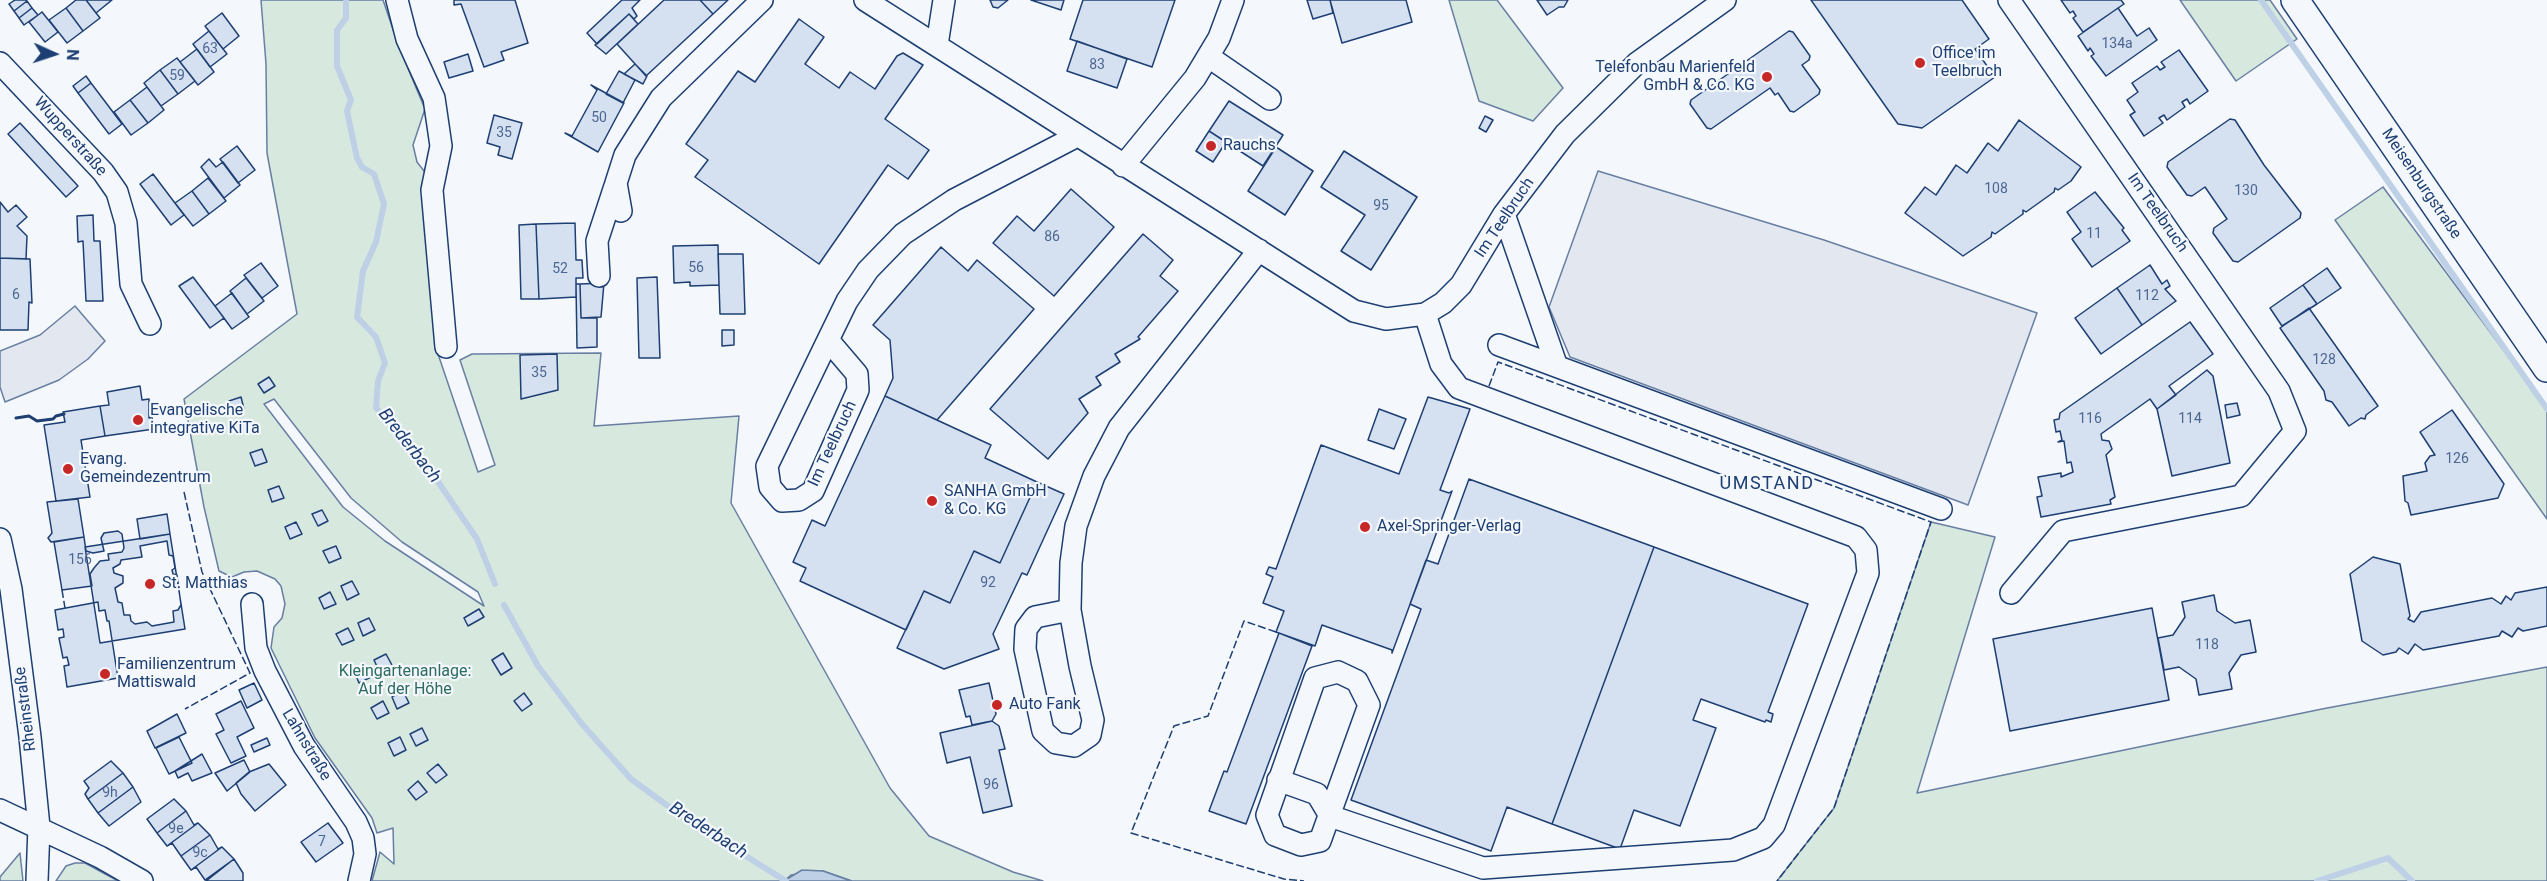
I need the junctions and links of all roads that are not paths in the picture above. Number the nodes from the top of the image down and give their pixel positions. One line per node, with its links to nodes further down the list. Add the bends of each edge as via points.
1 (397, 0): 24 (street, via 407,39 434,98 441,146 432,190)
2 (762, 0): 15 (street, via 661,98 625,155)
3 (865, 0): 9 (street, Im Teelbruch)
4 (944, 0): 9 (street)
5 (1233, 0): 10 (street)
6 (1725, 0): 17 (street, Im Teelbruch, via 1637,63 1590,108 1565,134)
7 (2009, 0): 29 (street, Im Teelbruch, via 2273,381 2295,431 2241,496 2063,531)
8 (2295, 0): 26 (main road, Meisenburgstraße)
9 (937, 45): 13 (street, Im Teelbruch)
10 (1209, 57): 12 (street); 14 (street)
11 (0, 63): 21 (street, Wupperstraße, via 103,172 117,192 126,223 131,284)
12 (1270, 99)
13 (1077, 136): 14 (street, Im Teelbruch); 22 (street, Im Teelbruch, via 954,200 903,234 868,270)
14 (1123, 166): 18 (street, Im Teelbruch)
15 (616, 183): 16 (street); 19 (street, via 597,241)
16 (621, 211)
17 (1504, 214): 20 (street, Im Teelbruch, via 1461,285); 25 (street)
18 (1259, 250): 20 (street, Im Teelbruch, via 1354,311 1386,319); 31 (street, via 1119,428 1094,476 1076,526)
19 (599, 276)
20 (1425, 314): 34 (street, via 1441,364 1459,388 1856,537 1866,550 1868,573 1774,825 1763,838 1733,850 1483,868)
21 (150, 324)
22 (828, 340): 22 (street, Im Teelbruch, via 768,466 770,487 782,501 799,500 813,491 858,390 857,374)
23 (1499, 345): 25 (street)
24 (446, 347)
25 (1556, 364): 27 (street)
26 (2547, 368)
27 (1941, 509)
28 (0, 539): 35 (street, Rheinstraße, via 18,640)
29 (2011, 593)
30 (252, 604): 38 (street, Lahnstraße, via 256,648 265,671 304,746 357,822 365,854)
31 (1070, 610): 31 (street, via 1035,617 1026,629 1025,649 1043,731 1056,743 1074,746 1090,735 1093,720)
32 (1278, 780): 34 (street, via 1317,794); 34 (street, via 1267,815 1275,835 1301,845 1320,840); 34 (street, via 1315,678 1338,672 1357,681 1368,705)
33 (0, 810): 35 (street)
34 (1330, 816)
35 (39, 827): 36 (street, Rheinstraße); 37 (street)
36 (37, 881)
37 (142, 881)
38 (359, 881)

